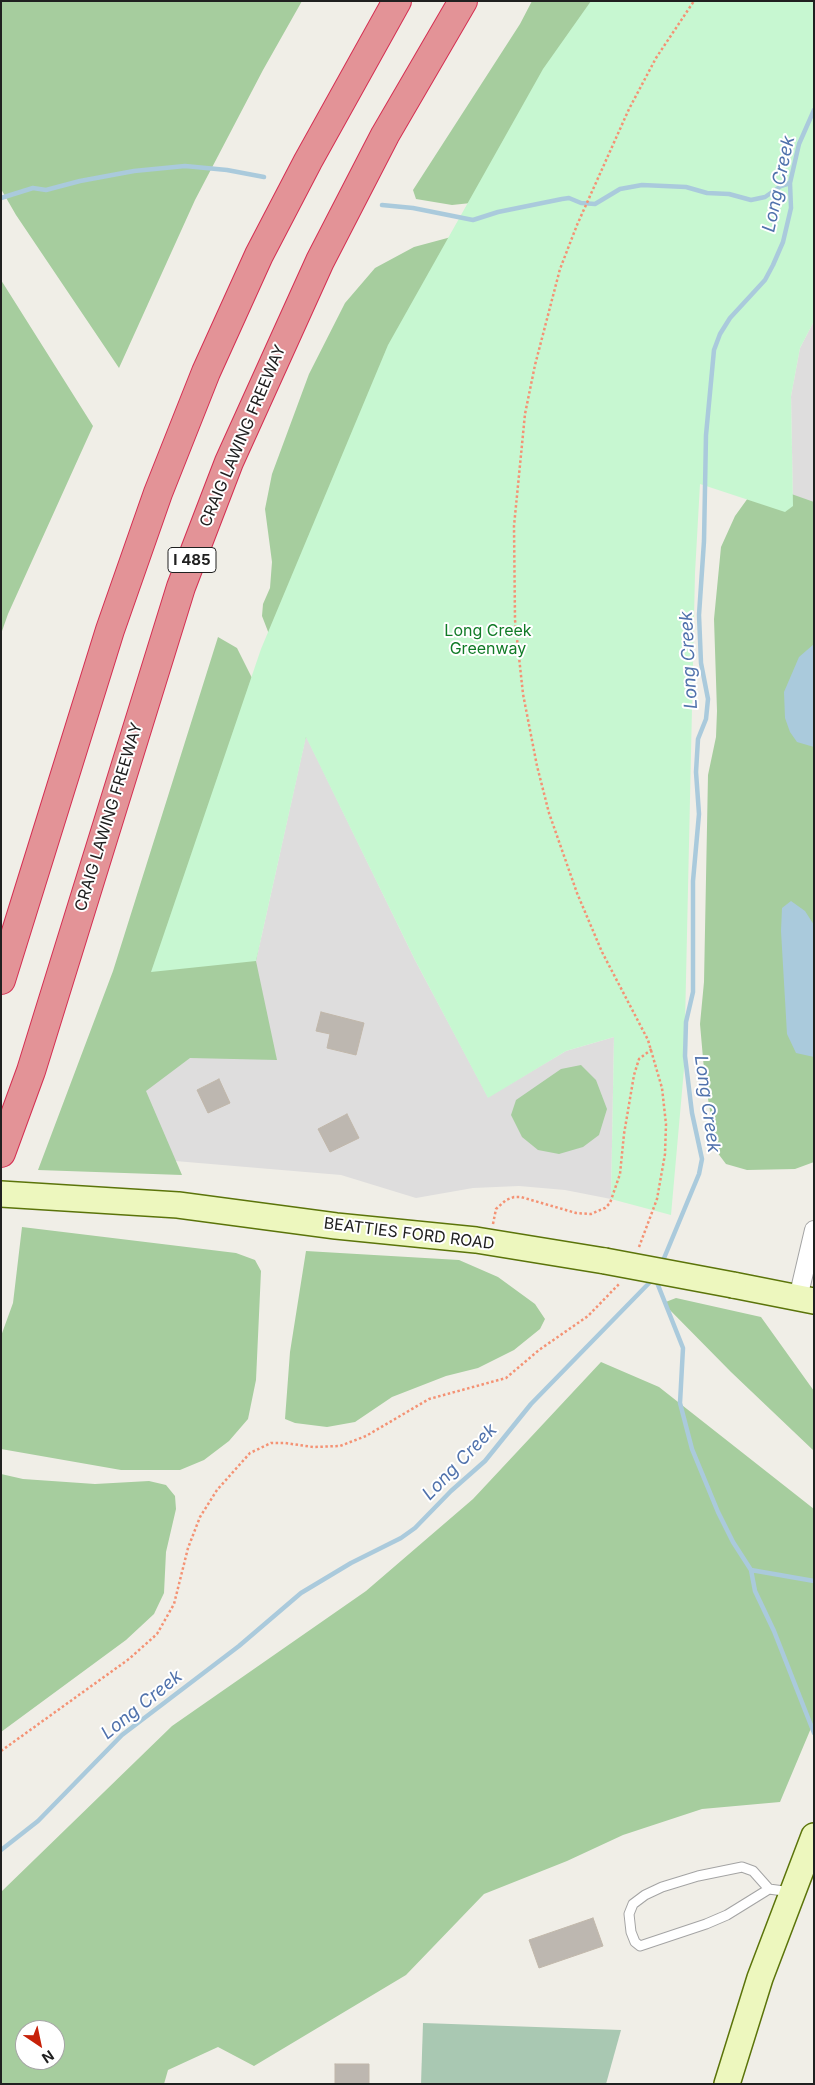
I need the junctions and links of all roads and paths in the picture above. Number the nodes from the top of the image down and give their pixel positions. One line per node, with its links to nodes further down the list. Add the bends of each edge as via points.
1 (397, 1): 4 (highway, via 259,256 202,381 110,630)
2 (463, 1): 6 (highway, CRAIG LAWING FREEWAY / I 485, via 385,135 329,244 229,462 181,587 31,1071)
3 (694, 1): 5 (path, via 656,58 629,109 577,225 553,294 525,414 514,526 515,620 523,694 535,757 561,851 602,952)
4 (1, 980)
5 (652, 1049): 9 (path, via 639,1059 634,1075 620,1174 610,1203 599,1212 584,1214 514,1197 496,1209); 10 (path, via 662,1088 666,1141 656,1198)
6 (1, 1153)
7 (1, 1194): 9 (main road, BEATTIES FORD ROAD, via 178,1205)
8 (814, 1230): 12 (street)
9 (492, 1243): 12 (main road, BEATTIES FORD ROAD, bridge)
10 (636, 1253)
11 (622, 1280): 13 (path, via 588,1316 506,1378 429,1399 366,1436 340,1446 271,1444 250,1453 217,1490 200,1517 188,1548 174,1604 157,1634 130,1659)
12 (806, 1300)
13 (1, 1751)
14 (814, 1836): 15 (main road)
15 (780, 1890): 15 (lane, via 727,1915 640,1946 631,1932 629,1914 633,1904 662,1887 698,1876 742,1867); 16 (main road)
16 (727, 2084)

